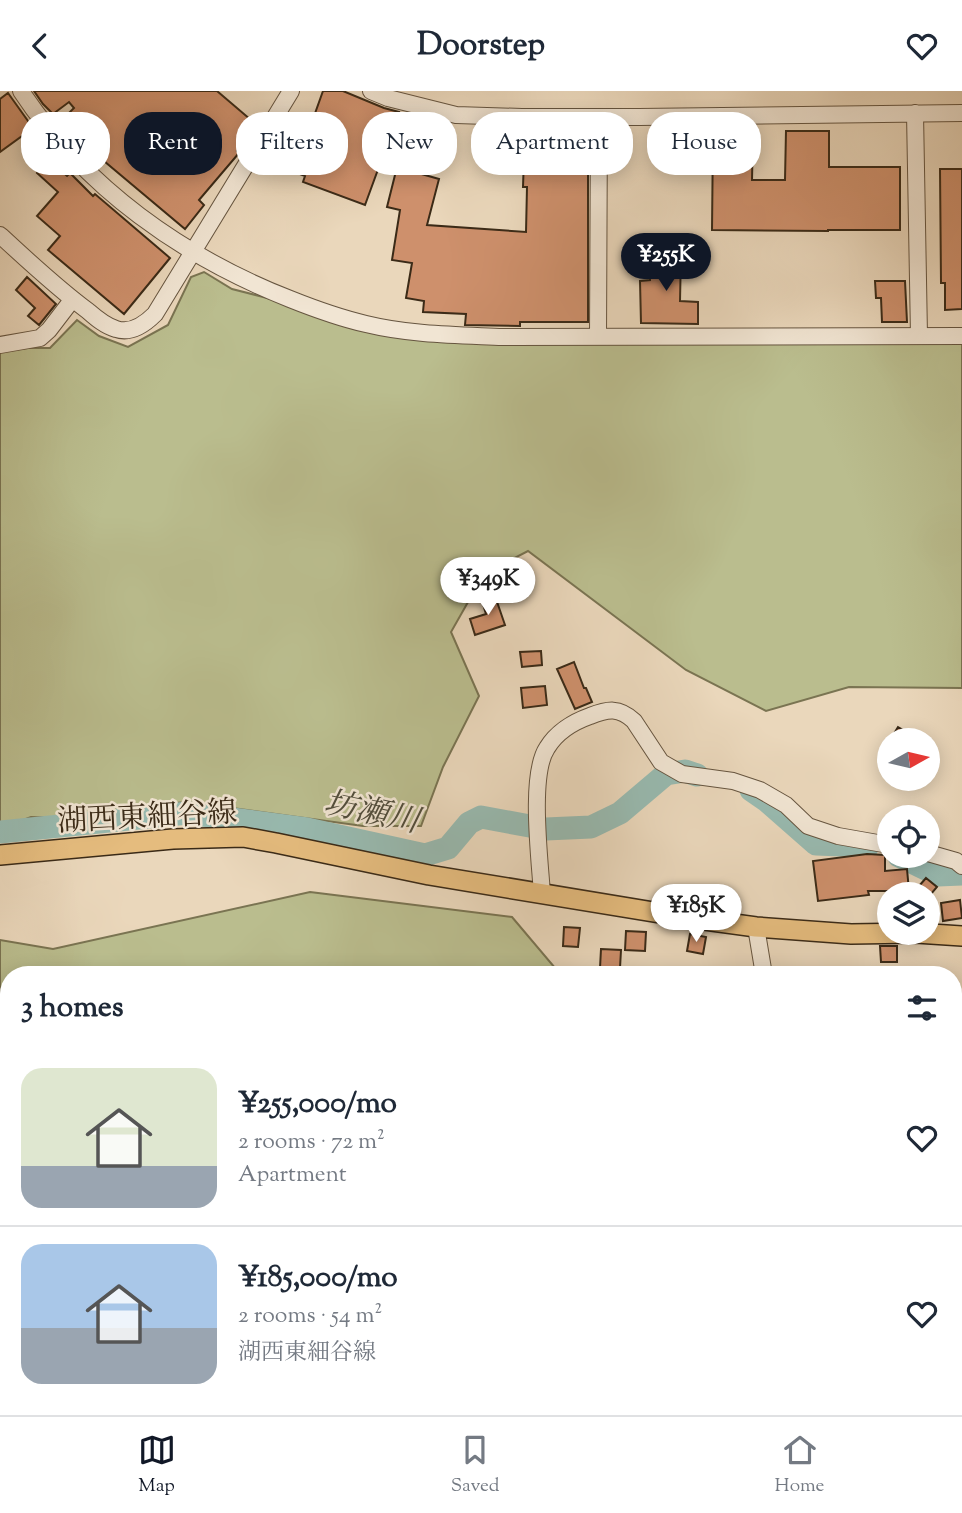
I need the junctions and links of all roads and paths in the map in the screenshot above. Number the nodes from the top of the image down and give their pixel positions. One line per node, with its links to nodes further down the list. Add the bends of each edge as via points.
1 (21, 91): 10 (street, via 68,153 102,185)
2 (292, 91): 10 (street)
3 (371, 91): 6 (street, via 388,99)
4 (915, 113): 5 (street); 7 (street); 12 (street)
5 (962, 113)
6 (471, 115)
7 (633, 117)
8 (598, 175): 14 (street)
9 (0, 235): 11 (street)
10 (193, 253): 11 (street, via 155,314 132,330 117,330 103,323); 14 (street, via 255,285 367,325 432,334)
11 (72, 300): 15 (street, via 40,338)
12 (919, 336): 13 (street); 14 (street)
13 (962, 336)
14 (598, 337)
15 (0, 345)
16 (877, 843): 20 (street, via 808,826 761,790 682,774 661,762 629,716 610,711 579,720 546,748 537,818)
17 (0, 855): 20 (main road, 湖西東細谷線, via 173,839 243,838)
18 (940, 856): 19 (street)
19 (962, 865)
20 (542, 894): 21 (main road, 湖西東細谷線)
21 (756, 927): 22 (main road, 湖西東細谷線); 23 (street)
22 (962, 936)
23 (763, 966)

